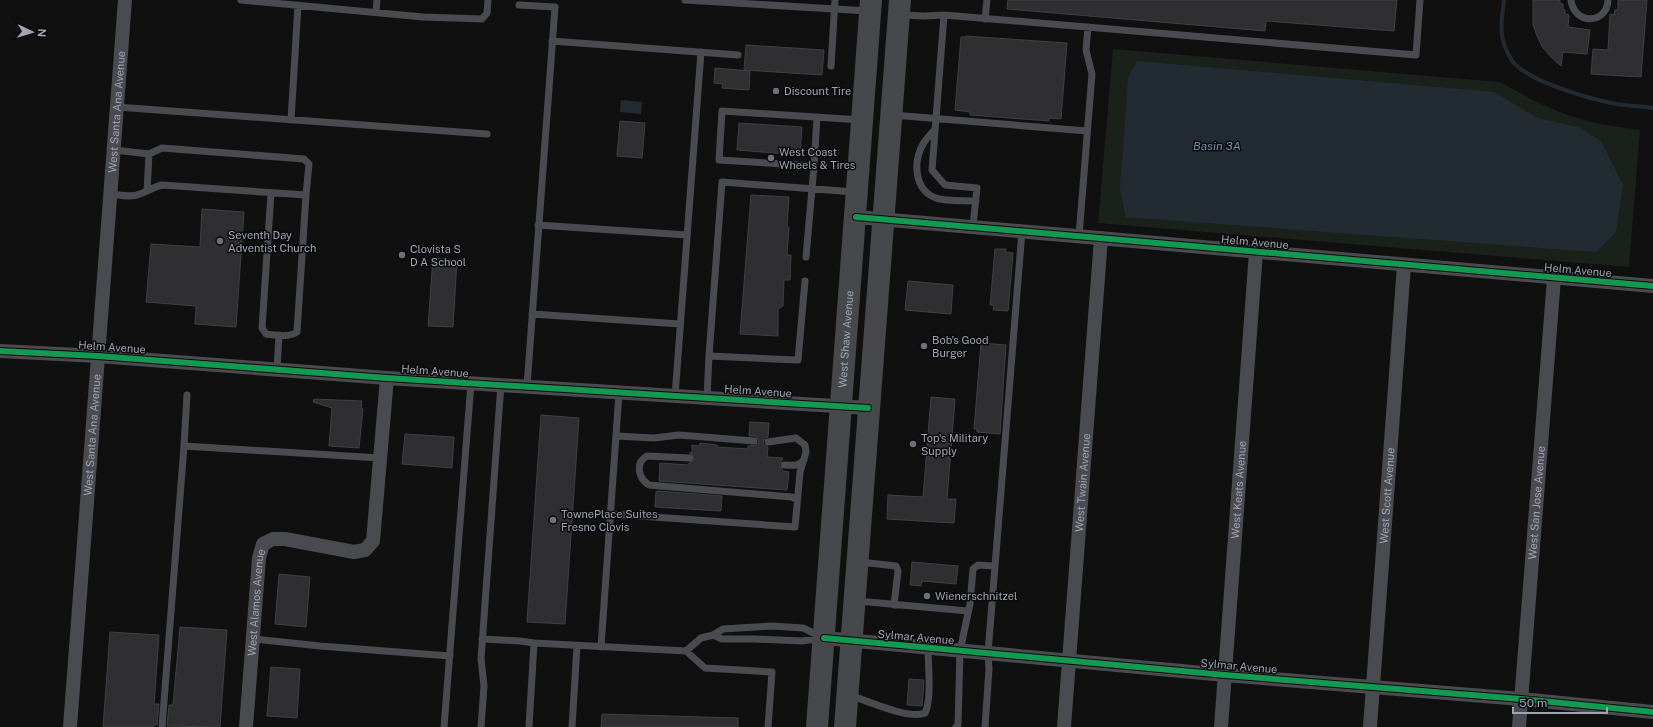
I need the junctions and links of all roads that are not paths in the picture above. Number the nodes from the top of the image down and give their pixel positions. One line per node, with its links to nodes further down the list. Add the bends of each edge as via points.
1 (125, 0): 24 (street, West Santa Ana Avenue)
2 (241, 0): 11 (lane)
3 (377, 0): 16 (lane)
4 (488, 0): 16 (lane, via 488,13 482,19)
5 (684, 0): 15 (lane)
6 (835, 0): 15 (lane)
7 (987, 0): 18 (lane)
8 (1420, 0): 19 (lane, via 1416,55)
9 (1571, 0): 10 (lane, via 1574,11 1585,19 1603,14)
10 (1608, 0)
11 (298, 5): 16 (lane); 28 (lane)
12 (518, 5): 20 (lane, via 555,7)
13 (871, 6): 15 (lane); 29 (main road, West Shaw Avenue)
14 (899, 7): 17 (lane, via 924,16); 25 (main road)
15 (834, 9): 23 (lane)
16 (376, 12)
17 (944, 15): 18 (lane); 27 (lane)
18 (985, 18): 19 (lane)
19 (1088, 27): 31 (lane, via 1086,50 1092,74)
20 (552, 41): 21 (lane); 45 (lane)
21 (701, 52): 22 (lane); 48 (lane)
22 (738, 55)
23 (831, 66)
24 (117, 107): 28 (lane); 33 (street, West Santa Ana Avenue)
25 (891, 115): 27 (lane); 44 (main road)
26 (817, 117): 29 (lane); 35 (lane); 35 (lane, via 722,111 719,160)
27 (935, 118): 30 (lane); 31 (lane)
28 (291, 120): 32 (lane)
29 (863, 120): 38 (main road, West Shaw Avenue)
30 (934, 130): 42 (lane, via 932,170 946,185 977,188); 42 (lane, via 923,144 920,153 917,172 919,182 928,194 937,198)
31 (1087, 131): 49 (lane)
32 (487, 134)
33 (114, 150): 34 (lane); 40 (street, West Santa Ana Avenue)
34 (149, 154): 37 (lane); 41 (lane, via 162,148 304,159 309,164)
35 (814, 166): 36 (lane)
36 (812, 188): 38 (lane); 52 (lane); 62 (lane, via 722,182)
37 (146, 191): 39 (lane, via 162,185); 40 (lane, via 131,196)
38 (858, 192): 43 (main road, West Shaw Avenue)
39 (271, 193): 41 (lane); 59 (lane, via 262,328 266,334)
40 (110, 194): 61 (street, West Santa Ana Avenue)
41 (306, 195): 59 (lane, via 297,332 292,336)
42 (976, 201): 46 (lane)
43 (856, 217): 44 (street, Helm Avenue); 72 (main road, West Shaw Avenue)
44 (883, 219): 46 (street, Helm Avenue); 73 (main road)
45 (538, 225): 48 (lane); 57 (lane)
46 (973, 226): 47 (street, Helm Avenue)
47 (1022, 231): 49 (street, Helm Avenue); 85 (lane)
48 (687, 235): 58 (lane)
49 (1079, 236): 50 (street, Helm Avenue)
50 (1101, 238): 51 (street, Helm Avenue); 102 (street, West Twain Avenue)
51 (1256, 252): 53 (street, Helm Avenue); 103 (street, West Keats Avenue)
52 (806, 257)
53 (1404, 265): 54 (street, Helm Avenue); 104 (street, West Scott Avenue)
54 (1554, 278): 56 (street, Helm Avenue); 106 (street, West San Jose Avenue)
55 (805, 281): 62 (lane, via 798,360)
56 (1653, 286)
57 (532, 314): 58 (lane); 67 (lane)
58 (680, 324): 70 (lane)
59 (279, 335): 63 (lane)
60 (0, 351): 61 (street, Helm Avenue)
61 (98, 356): 63 (street, Helm Avenue); 108 (street, West Santa Ana Avenue)
62 (710, 356): 71 (lane)
63 (277, 369): 64 (street, Helm Avenue)
64 (387, 378): 65 (street, Helm Avenue); 78 (street, West Alamos Avenue)
65 (471, 383): 66 (street, Helm Avenue); 101 (lane)
66 (501, 384): 67 (street, Helm Avenue); 92 (lane)
67 (527, 386): 68 (street, Helm Avenue)
68 (619, 393): 70 (street, Helm Avenue); 74 (lane)
69 (187, 395): 77 (lane)
70 (674, 396): 71 (street, Helm Avenue)
71 (707, 398): 72 (street, Helm Avenue)
72 (841, 406): 73 (street, Helm Avenue); 90 (main road, West Shaw Avenue)
73 (868, 408): 84 (main road)
74 (616, 436): 75 (lane, via 654,438 679,434); 83 (lane)
75 (754, 441)
76 (768, 442): 80 (lane, via 796,438 801,440 805,445)
77 (184, 446): 78 (lane); 109 (lane)
78 (380, 458): 91 (street, West Alamos Avenue, via 374,541 365,550 354,552 285,539 273,539 263,544 259,558)
79 (690, 458): 82 (lane, via 647,456 640,464 640,476 649,485 792,497)
80 (804, 460): 81 (lane, via 800,464); 82 (lane, via 800,472)
81 (784, 465)
82 (798, 500): 83 (lane, via 795,527)
83 (611, 514): 96 (lane)
84 (857, 561): 86 (main road); 87 (lane, via 896,566 898,571)
85 (994, 566): 88 (lane, via 975,566); 100 (lane)
86 (854, 601): 87 (lane); 93 (main road)
87 (894, 605): 88 (lane)
88 (968, 611): 99 (lane)
89 (713, 635): 90 (lane, via 722,639 802,641); 90 (lane, via 723,629 772,626 803,628); 98 (lane, via 701,638)
90 (824, 638): 93 (street, Sylmar Avenue); 116 (main road, West Shaw Avenue)
91 (253, 639): 101 (lane); 110 (street, West Alamos Avenue)
92 (482, 639): 94 (lane); 112 (lane, via 480,659 484,686)
93 (852, 641): 97 (street, Sylmar Avenue); 105 (main road)
94 (534, 643): 95 (lane); 113 (lane)
95 (577, 646): 96 (lane); 114 (lane)
96 (601, 647): 98 (lane)
97 (928, 648): 99 (street, Sylmar Avenue); 105 (lane, via 927,709 923,714 899,712)
98 (686, 651): 115 (lane, via 705,668 772,672)
99 (960, 651): 100 (street, Sylmar Avenue); 118 (lane)
100 (988, 653): 102 (street, Sylmar Avenue); 119 (lane)
101 (450, 656): 111 (lane)
102 (1069, 660): 103 (street, Sylmar Avenue); 120 (street, West Twain Avenue)
103 (1225, 675): 104 (street, Sylmar Avenue); 121 (street, West Keats Avenue)
104 (1373, 687): 106 (street, Sylmar Avenue); 122 (street, West Scott Avenue)
105 (848, 694): 117 (main road)
106 (1521, 699): 107 (street, Sylmar Avenue); 123 (street, West San Jose Avenue)
107 (1653, 712)
108 (70, 727)
109 (162, 727)
110 (246, 727)
111 (444, 727)
112 (481, 727)
113 (529, 727)
114 (572, 727)
115 (768, 727)
116 (817, 727)
117 (845, 727)
118 (956, 727)
119 (985, 727)
120 (1064, 727)
121 (1221, 727)
122 (1370, 727)
123 (1519, 727)

